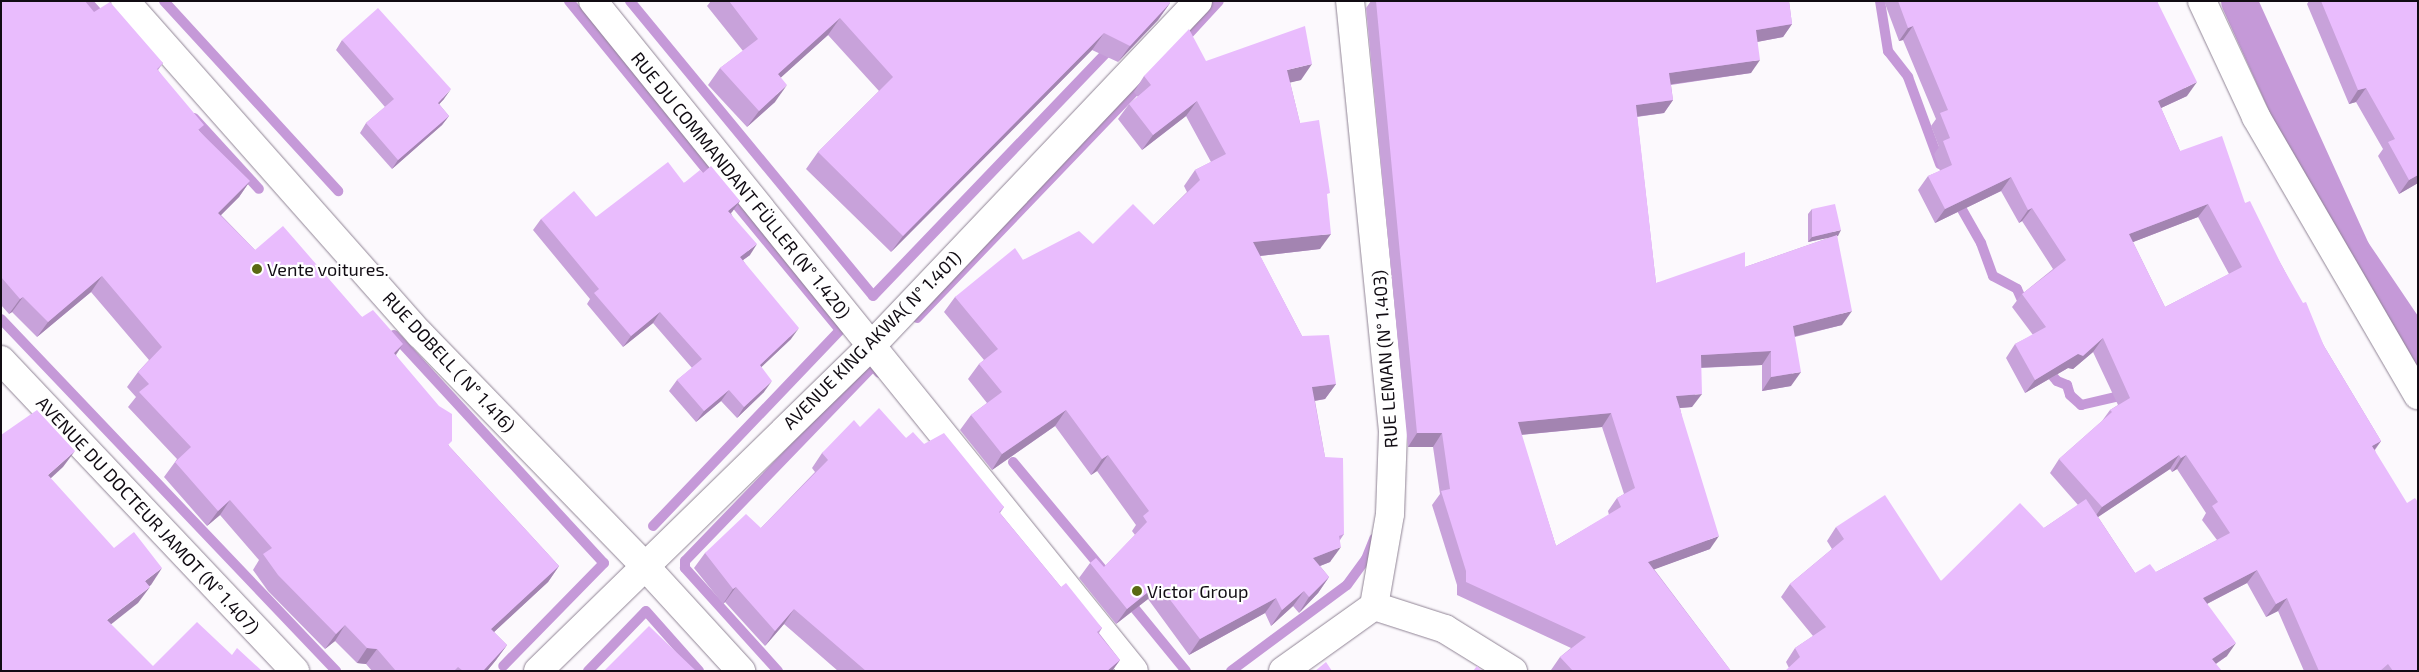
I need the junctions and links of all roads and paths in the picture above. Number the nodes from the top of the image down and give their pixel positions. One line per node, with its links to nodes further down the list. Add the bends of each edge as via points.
1 (126, 1): 9 (street, RUE DOBELL ( N° 1.416), via 420,334)
2 (593, 1): 6 (street, RUE DU COMMANDANT FÜLLER (N° 1.420))
3 (1198, 1): 6 (street, AVENUE KING AKWA( N° 1.401))
4 (1350, 1): 10 (street, RUE LEMAN (N° 1.403), via 1393,431 1390,514)
5 (2202, 1): 8 (street, via 2256,117)
6 (870, 346): 9 (street, AVENUE KING AKWA( N° 1.401)); 14 (street, RUE DU COMMANDANT FÜLLER (N° 1.420))
7 (1, 360): 11 (street, AVENUE DU DOCTEUR JAMOT (N° 1.407))
8 (2418, 395)
9 (644, 565): 12 (street, AVENUE KING AKWA( N° 1.401)); 13 (street, RUE DOBELL ( N° 1.416))
10 (1374, 606): 15 (street); 16 (street, via 1445,629)
11 (294, 671)
12 (538, 671)
13 (741, 671)
14 (1134, 671)
15 (1283, 671)
16 (1513, 671)

